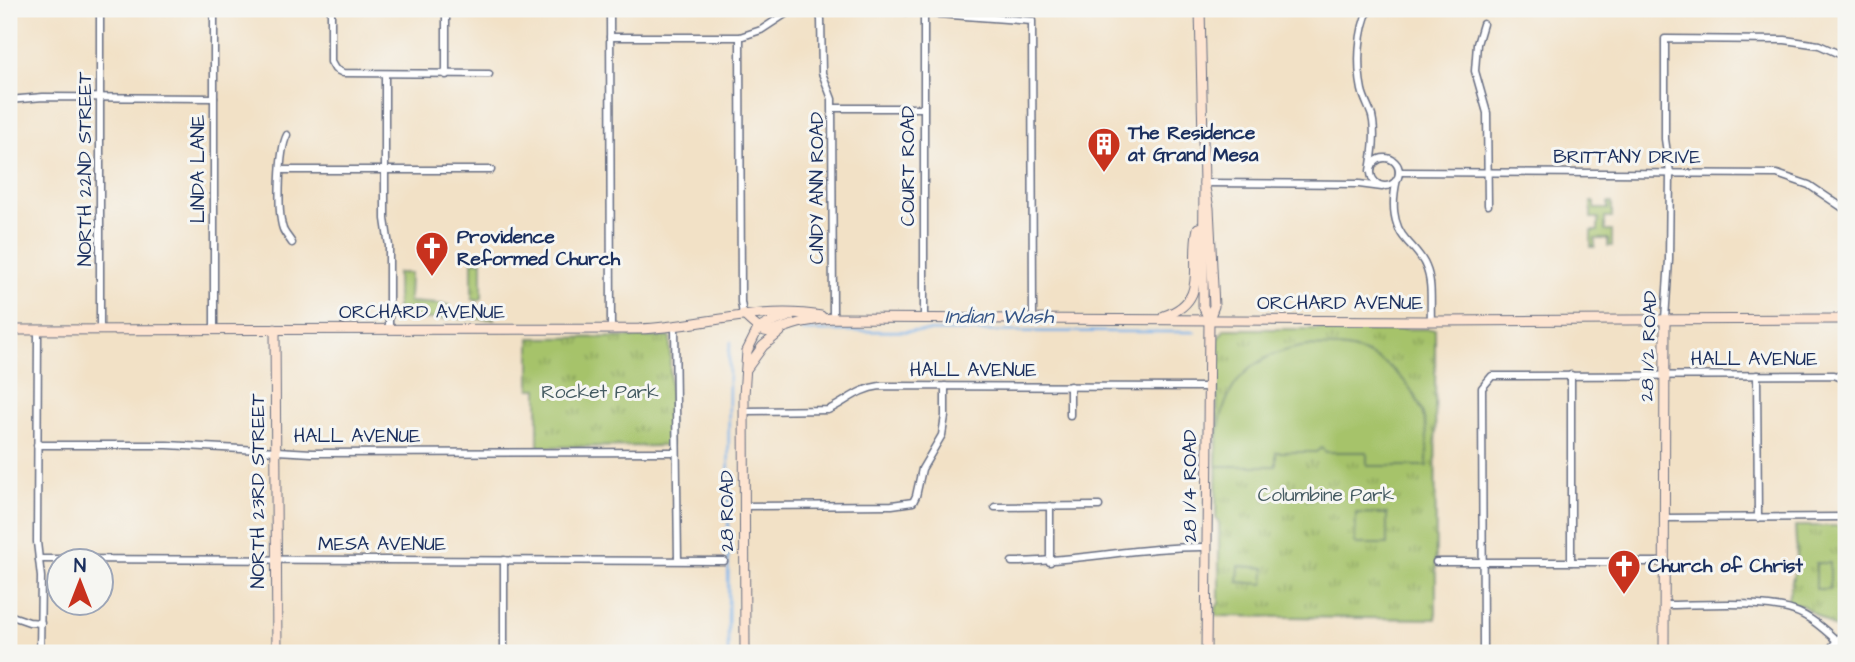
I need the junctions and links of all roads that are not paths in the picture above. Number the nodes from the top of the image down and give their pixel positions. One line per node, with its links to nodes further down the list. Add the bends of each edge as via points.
1 (100, 9): 19 (street, NORTH 22ND STREET)
2 (214, 9): 20 (street, LINDA LANE)
3 (331, 9): 17 (street, via 330,56 335,69)
4 (446, 9): 18 (street)
5 (610, 9): 13 (street)
6 (793, 9): 14 (street, via 761,30)
7 (817, 9): 22 (street, CINDY ANN ROAD, via 821,67)
8 (1200, 9): 32 (main road, 28 1/4 ROAD)
9 (1369, 9): 28 (street, via 1360,34 1361,86 1373,122)
10 (897, 11): 11 (street)
11 (924, 14): 23 (street, COURT ROAD); 42 (street, via 1031,21)
12 (1483, 24): 29 (street, via 1475,71 1487,113)
13 (610, 37): 14 (street); 52 (street)
14 (740, 37): 38 (street)
15 (1846, 57): 30 (street, 28 1/2 ROAD, via 1784,40 1665,39 1665,139)
16 (489, 74): 18 (street)
17 (385, 75): 18 (street); 25 (street)
18 (446, 75)
19 (101, 97): 20 (street); 21 (street); 56 (street, NORTH 22ND STREET)
20 (214, 98): 49 (street, LINDA LANE)
21 (9, 100)
22 (833, 108): 23 (street); 40 (street, CINDY ANN ROAD)
23 (923, 108): 41 (street, COURT ROAD)
24 (287, 135): 26 (street)
25 (385, 169): 26 (street); 27 (street); 51 (street)
26 (281, 170): 37 (street, via 281,220)
27 (491, 170)
28 (1370, 171): 31 (street, via 1374,162 1388,158 1396,163); 33 (street, via 1374,183)
29 (1489, 172): 30 (street, BRITTANY DRIVE); 31 (street, BRITTANY DRIVE); 34 (street)
30 (1670, 173): 35 (street, BRITTANY DRIVE, via 1788,176); 45 (street, 28 1/2 ROAD)
31 (1398, 176): 33 (street, via 1392,185); 47 (street, via 1394,218 1428,270)
32 (1204, 183): 33 (street); 36 (main road, 28 1/4 ROAD); 44 (main road, 28 1/4 ROAD, via 1212,252)
33 (1382, 187)
34 (1488, 205)
35 (1846, 210)
36 (1202, 212): 43 (main road, via 1195,240 1193,296 1179,310); 44 (main road, 28 1/4 ROAD, via 1203,306)
37 (292, 243)
38 (743, 314): 39 (main road, ORCHARD AVENUE); 48 (main road, ORCHARD AVENUE); 53 (main road)
39 (810, 314): 40 (main road, ORCHARD AVENUE); 53 (main road)
40 (833, 318): 41 (main road, ORCHARD AVENUE); 57 (main road, ORCHARD AVENUE)
41 (924, 318): 42 (main road, ORCHARD AVENUE)
42 (1033, 318): 43 (main road, ORCHARD AVENUE)
43 (1149, 319): 44 (main road, ORCHARD AVENUE)
44 (1209, 319): 47 (main road, ORCHARD AVENUE); 65 (main road, 28 1/4 ROAD)
45 (1665, 319): 46 (main road, ORCHARD AVENUE); 47 (main road, ORCHARD AVENUE); 60 (main road, 28 1/2 ROAD)
46 (1846, 319)
47 (1431, 321)
48 (675, 327): 52 (main road, ORCHARD AVENUE); 70 (street)
49 (214, 329): 50 (main road, ORCHARD AVENUE); 56 (main road, ORCHARD AVENUE)
50 (275, 329): 51 (main road, ORCHARD AVENUE); 69 (main road, NORTH 23RD STREET)
51 (389, 329): 52 (main road, ORCHARD AVENUE)
52 (611, 329)
53 (758, 329): 57 (main road, ORCHARD AVENUE); 58 (main road, 28 ROAD, via 748,344)
54 (9, 330): 55 (main road, ORCHARD AVENUE)
55 (38, 330): 56 (main road, ORCHARD AVENUE); 68 (street)
56 (100, 330)
57 (782, 330): 58 (main road)
58 (746, 369): 66 (main road, 28 ROAD)
59 (1571, 375): 60 (street, HALL AVENUE); 87 (street, HALL AVENUE, via 1492,376 1482,388); 88 (street)
60 (1664, 375): 61 (street, HALL AVENUE); 77 (main road, 28 1/2 ROAD)
61 (1757, 375): 62 (street, HALL AVENUE, via 1833,375); 76 (street)
62 (1846, 380)
63 (945, 386): 64 (street, HALL AVENUE); 66 (street, HALL AVENUE, via 868,387 828,410); 71 (street, via 942,435 922,469 913,502)
64 (1070, 386): 65 (street, HALL AVENUE); 67 (street)
65 (1208, 387): 78 (main road, 28 1/4 ROAD)
66 (744, 411): 71 (main road, 28 ROAD)
67 (1070, 415)
68 (37, 444): 69 (street, HALL AVENUE); 79 (street)
69 (275, 451): 70 (street, HALL AVENUE); 80 (main road, NORTH 23RD STREET)
70 (676, 452): 81 (street)
71 (744, 506): 99 (main road, 28 ROAD)
72 (1050, 506): 73 (street); 74 (street); 85 (street)
73 (1099, 506)
74 (995, 507)
75 (1846, 517): 76 (street)
76 (1758, 518): 77 (street)
77 (1664, 519): 89 (main road, 28 1/2 ROAD)
78 (1207, 547): 85 (street, via 1153,548); 100 (main road, 28 1/4 ROAD)
79 (40, 559): 80 (street, MESA AVENUE); 92 (street)
80 (276, 560): 82 (street, MESA AVENUE); 97 (main road, NORTH 23RD STREET)
81 (678, 560): 82 (street, MESA AVENUE); 83 (street, MESA AVENUE)
82 (504, 561): 98 (street)
83 (724, 561)
84 (1012, 562): 85 (street)
85 (1049, 562)
86 (1436, 562): 87 (street)
87 (1483, 562): 88 (street); 101 (street)
88 (1571, 562): 89 (street)
89 (1664, 562): 90 (main road, 28 1/2 ROAD)
90 (1664, 605): 94 (street, via 1753,605 1795,611); 102 (main road, 28 1/2 ROAD)
91 (9, 615): 92 (street)
92 (41, 623): 96 (street)
93 (1846, 629): 94 (street)
94 (1836, 641): 95 (street); 103 (street)
95 (1846, 649)
96 (40, 653)
97 (277, 653)
98 (504, 653)
99 (745, 653)
100 (1206, 653)
101 (1483, 653)
102 (1664, 653)
103 (1827, 653)

